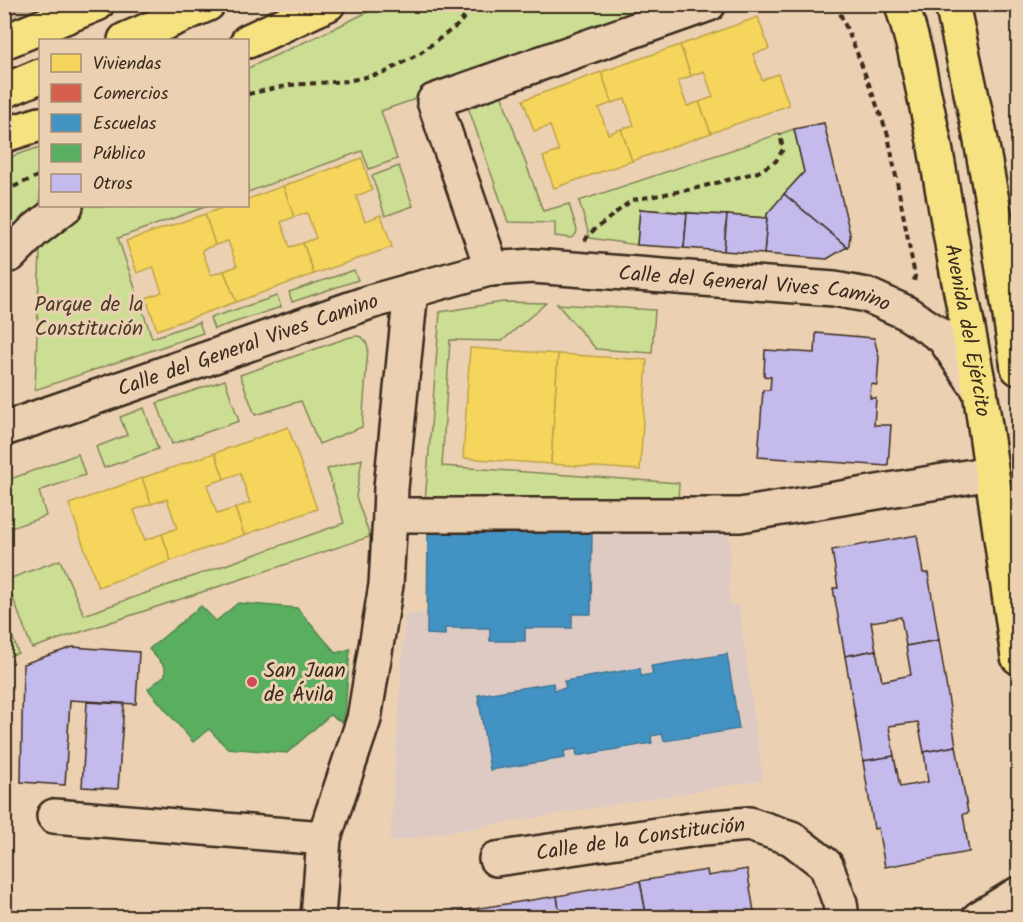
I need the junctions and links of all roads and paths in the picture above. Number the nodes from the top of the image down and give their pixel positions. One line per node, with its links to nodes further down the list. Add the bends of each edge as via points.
1 (97, 4): 11 (main road)
2 (208, 4): 9 (main road)
3 (328, 4): 10 (main road)
4 (475, 4): 14 (path, via 458,25 384,73)
5 (709, 4): 23 (street, via 434,101)
6 (836, 4): 26 (path, via 888,135 915,276)
7 (902, 4): 28 (main road, Avenida del Ejército, via 934,141)
8 (952, 4): 22 (main road, Avenida del Ejército)
9 (127, 39)
10 (249, 41)
11 (4, 42)
12 (39, 76): 13 (main road)
13 (4, 91)
14 (249, 94)
15 (39, 124): 17 (main road)
16 (780, 134): 24 (path, via 783,149 776,161 758,172 632,200 589,234)
17 (4, 135)
18 (39, 175): 19 (path)
19 (4, 191)
20 (65, 207): 21 (street)
21 (10, 255)
22 (1009, 261): 27 (main road, Avenida del Ejército)
23 (492, 269): 24 (street, Calle del General Vives Camino); 25 (street, Calle del General Vives Camino)
24 (571, 269): 26 (street, Calle del General Vives Camino, via 834,289 867,295)
25 (411, 290): 29 (street, Calle del General Vives Camino); 31 (street)
26 (906, 312): 28 (street, Calle del General Vives Camino, via 943,337)
27 (1018, 368)
28 (980, 392): 30 (main road, Avenida del Ejército)
29 (4, 429)
30 (991, 473): 31 (street, via 740,514); 32 (main road, Avenida del Ejército)
31 (391, 502): 34 (street, via 386,585 364,719)
32 (1018, 657)
33 (54, 816): 34 (street)
34 (324, 838): 37 (street)
35 (496, 860): 38 (street, Calle de la Constitución, via 749,824 791,838 826,865)
36 (1018, 895): 39 (street); 40 (street)
37 (318, 918)
38 (842, 918)
39 (979, 918)
40 (1007, 918)

